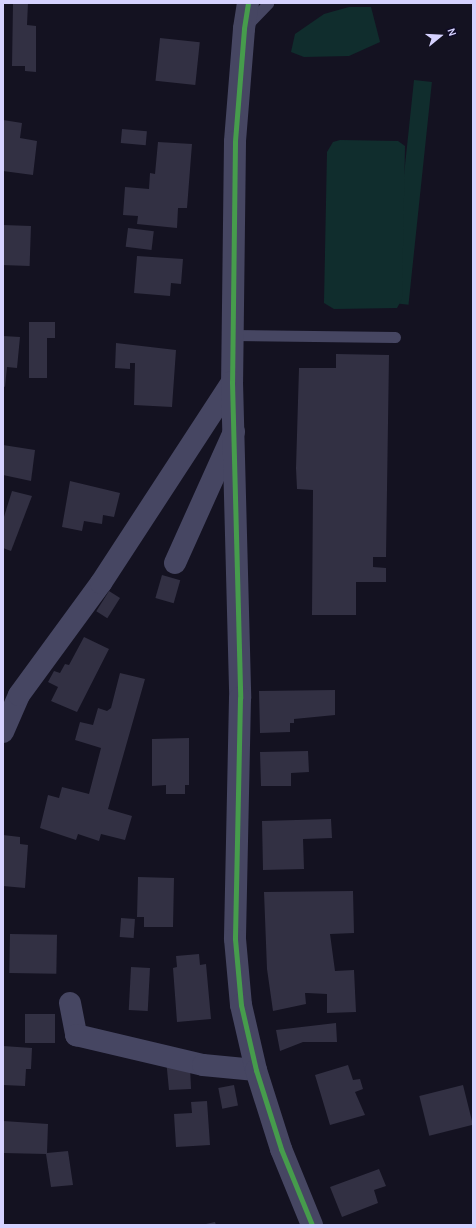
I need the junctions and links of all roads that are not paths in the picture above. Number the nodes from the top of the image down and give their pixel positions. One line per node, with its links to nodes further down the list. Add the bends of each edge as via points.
1 (248, 3): 3 (street)
2 (268, 3): 3 (lane)
3 (244, 29): 4 (street, via 235,142)
4 (232, 335): 5 (lane); 6 (street)
5 (395, 336)
6 (232, 382): 7 (street); 9 (street, via 101,583 18,695)
7 (234, 432): 8 (street); 11 (street, via 240,698 235,939 241,1005)
8 (174, 563)
9 (3, 732)
10 (70, 1003): 11 (street, via 76,1036 203,1065)
11 (256, 1070): 12 (street, via 281,1149)
12 (312, 1225)

